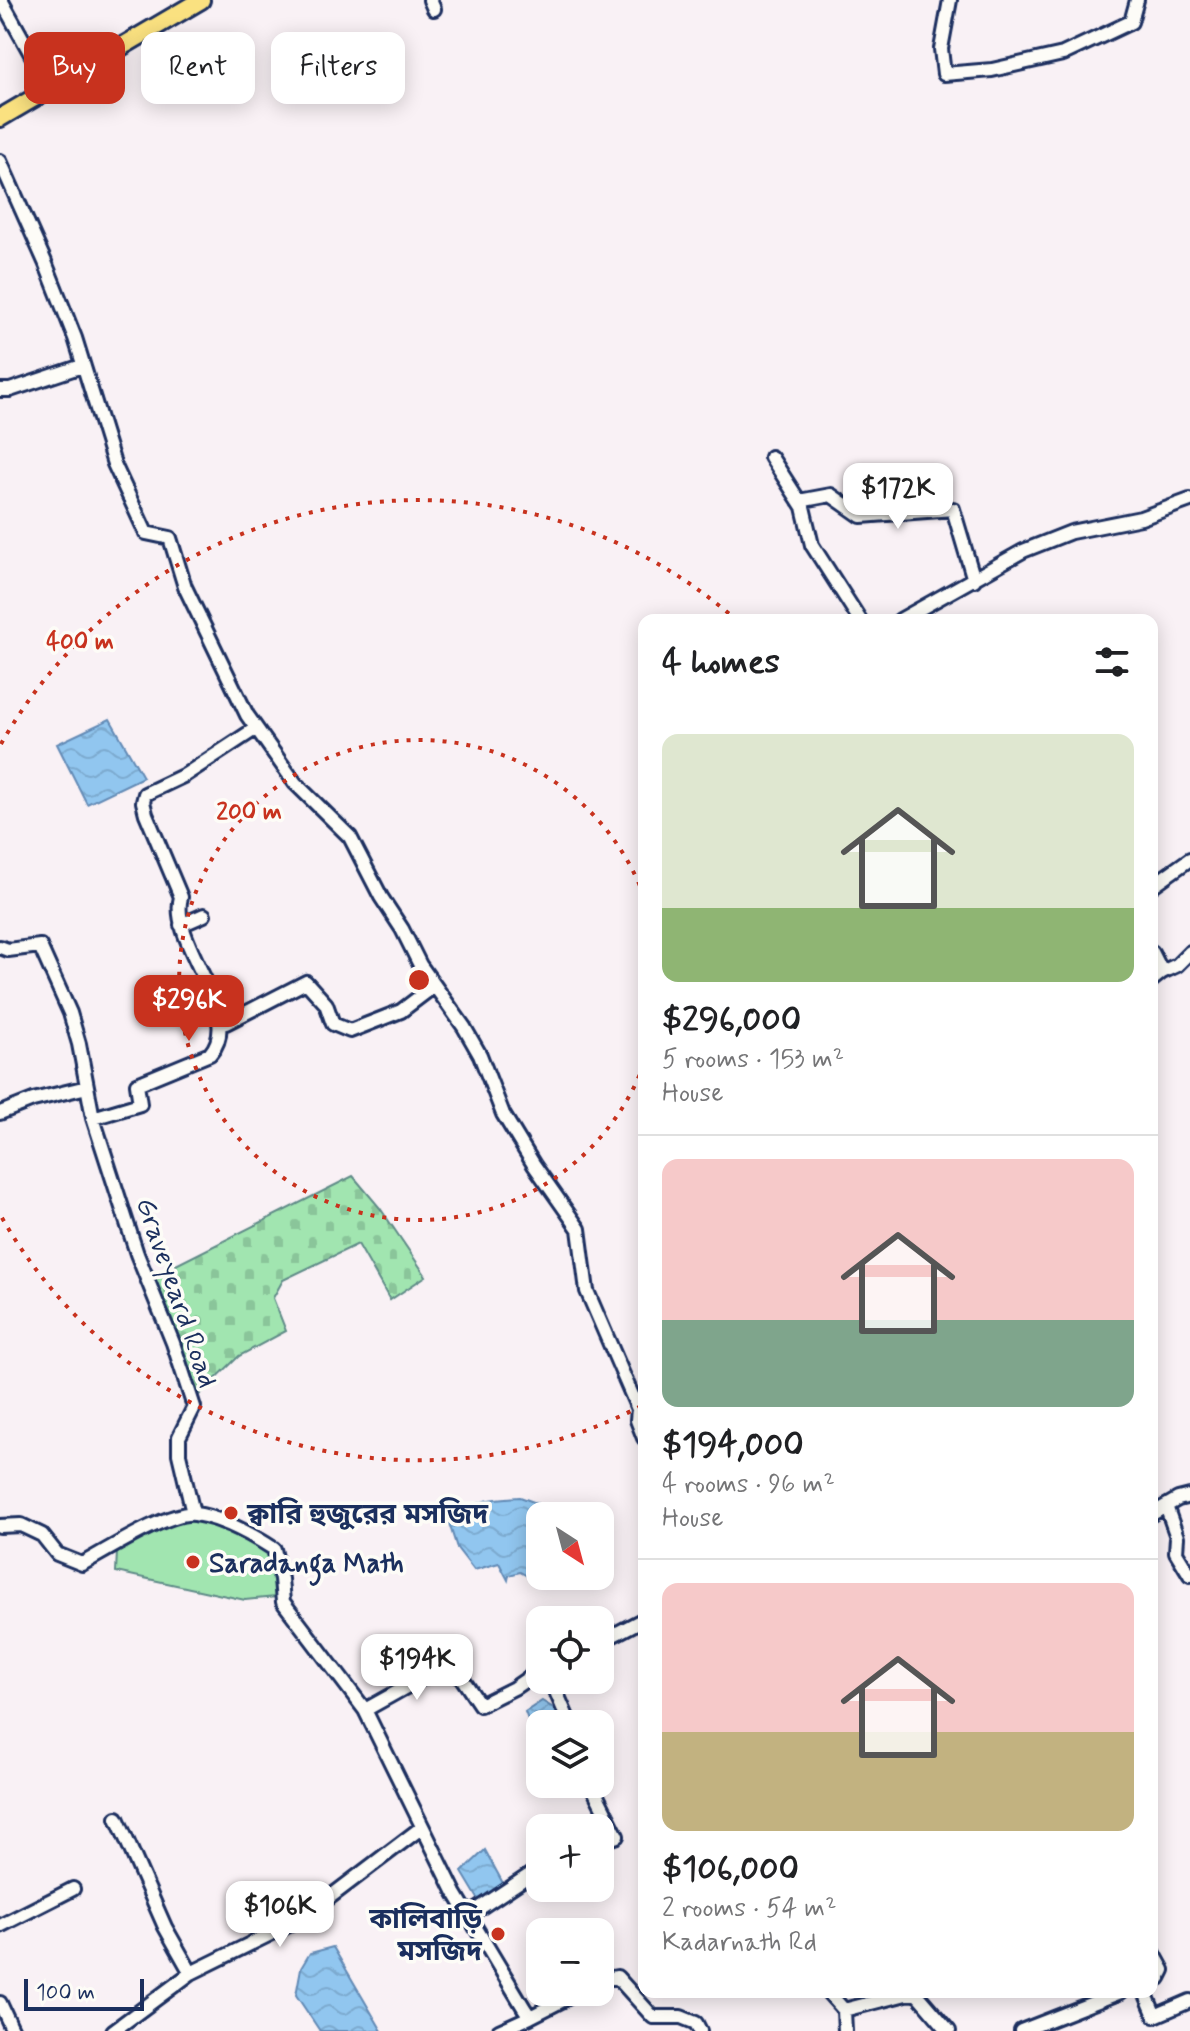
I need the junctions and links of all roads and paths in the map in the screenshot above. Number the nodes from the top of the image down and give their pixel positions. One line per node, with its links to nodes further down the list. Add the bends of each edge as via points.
1 (1, 0): 5 (street)
2 (201, 0): 6 (main road)
3 (950, 0): 4 (street, via 941,49 944,74 992,70 1063,54 1131,22)
4 (1137, 0)
5 (24, 41)
6 (125, 44)
7 (24, 104): 8 (main road)
8 (0, 118)
9 (0, 161): 10 (street, via 45,262)
10 (82, 366): 11 (street); 18 (street, via 114,464 146,533 170,538 185,587)
11 (0, 390)
12 (771, 457): 14 (street)
13 (1190, 500): 15 (street, via 1141,518 1071,532 1023,551)
14 (799, 501): 15 (street, via 831,495 861,516 953,509); 16 (street, via 812,545)
15 (974, 580): 17 (street)
16 (856, 614)
17 (911, 614)
18 (255, 729): 22 (street, via 145,794 146,814 181,897); 26 (street, via 295,783 350,837)
19 (1190, 859): 20 (street)
20 (1158, 882)
21 (204, 915): 22 (street)
22 (181, 925): 30 (street, via 222,1027 216,1047 137,1084 140,1104)
23 (0, 947): 28 (street, Graveyeard Road, via 40,946 70,1013)
24 (1190, 952): 25 (street)
25 (1158, 975)
26 (434, 986): 27 (street, via 401,1011 350,1031 333,1024 326,1004 306,982); 31 (street, via 480,1055 510,1127 579,1229 587,1291)
27 (226, 1023)
28 (87, 1087): 29 (street); 30 (street, Graveyeard Road)
29 (0, 1113)
30 (93, 1118): 35 (street, Graveyeard Road, via 194,1407 179,1437)
31 (638, 1409)
32 (1190, 1496): 33 (street)
33 (1166, 1506): 34 (street); 37 (street, via 1177,1537 1176,1552)
34 (1158, 1511)
35 (193, 1513): 36 (street, via 154,1524 82,1564 57,1554 42,1535 21,1525); 41 (street, via 245,1531 274,1549 283,1602)
36 (0, 1526)
37 (1190, 1575)
38 (638, 1622): 39 (street)
39 (614, 1635)
40 (526, 1680): 41 (street, via 480,1705 451,1662)
41 (365, 1710): 43 (street)
42 (117, 1818): 49 (street)
43 (421, 1828): 46 (street); 49 (street, via 301,1919)
44 (526, 1877): 46 (street)
45 (73, 1889): 47 (street)
46 (468, 1916): 61 (street)
47 (0, 1926)
48 (1158, 1961): 51 (street, via 1163,1970)
49 (191, 1973): 62 (street)
50 (614, 1978): 67 (street, via 653,2017 681,2017 696,2023)
51 (1158, 1978)
52 (833, 1998): 60 (street)
53 (891, 1998): 60 (street)
54 (921, 1998): 69 (street)
55 (1107, 1998): 63 (street)
56 (1148, 1998): 57 (street, via 1155,2016)
57 (1190, 2001)
58 (0, 2003): 64 (street)
59 (552, 2006): 61 (street)
60 (844, 2010): 68 (street)
61 (530, 2017): 66 (street)
62 (134, 2026): 65 (street)
63 (1036, 2028): 70 (street)
64 (13, 2031)
65 (113, 2031)
66 (499, 2031)
67 (700, 2031)
68 (845, 2031)
69 (949, 2031)
70 (1021, 2031)

